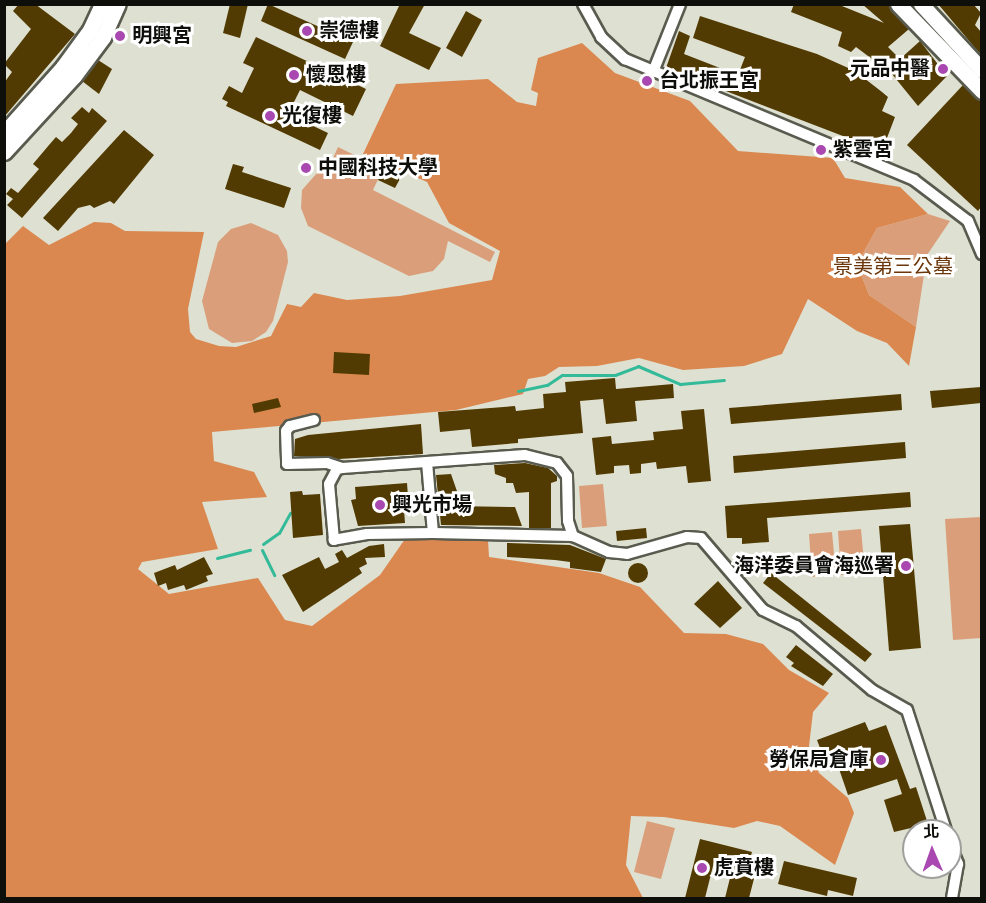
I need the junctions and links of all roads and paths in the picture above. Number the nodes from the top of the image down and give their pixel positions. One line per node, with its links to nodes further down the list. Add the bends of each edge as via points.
1 (102, 4): 10 (main road, via 90,30 63,67)
2 (118, 4): 11 (main road, via 104,37)
3 (583, 4): 8 (street, via 613,50)
4 (680, 4): 8 (street)
5 (898, 4): 9 (main road)
6 (921, 4): 7 (main road)
7 (981, 70)
8 (653, 72): 12 (street, via 902,172 968,221)
9 (981, 91)
10 (4, 133)
11 (4, 152)
12 (981, 254)
13 (314, 420): 15 (street, via 290,426 286,431 287,464 327,463)
14 (427, 462): 15 (street); 16 (street); 17 (street, via 525,455 557,463 567,476 568,521)
15 (342, 468): 16 (street, via 329,478 334,540 367,534)
16 (432, 533): 17 (street)
17 (573, 536): 18 (street, via 609,552 627,554 687,537 701,538 763,610 796,626 872,690 907,710)
18 (942, 819)
19 (955, 879): 20 (street)
20 (952, 898)

